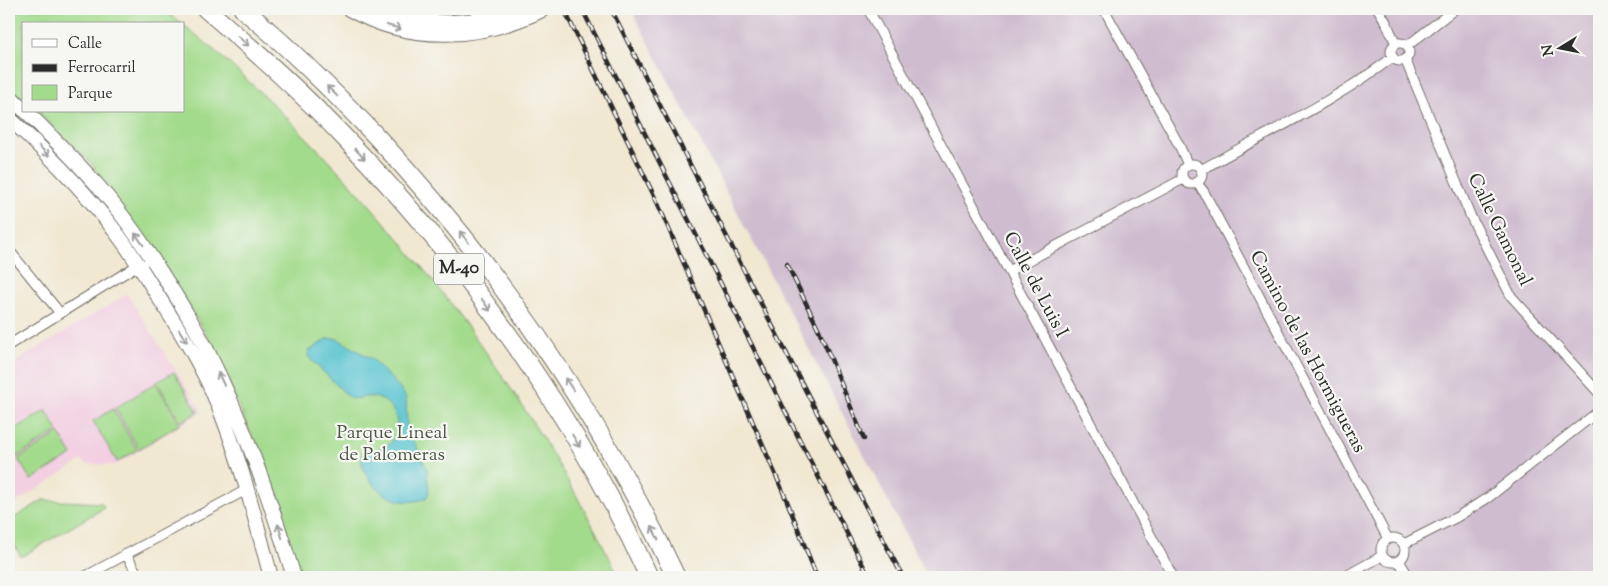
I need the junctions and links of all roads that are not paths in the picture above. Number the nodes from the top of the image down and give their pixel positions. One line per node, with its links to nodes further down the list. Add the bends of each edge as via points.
1 (206, 9): 43 (highway, M-40, one-way to 43, via 329,122 433,236 481,298 556,406 609,497)
2 (243, 9): 44 (highway, M-40, one-way to 2, via 621,470 582,404 498,280 453,223 359,118)
3 (349, 9): 6 (street, one-way to 6, via 378,23 444,34 500,27)
4 (379, 9): 5 (street, via 415,19 444,22 476,20)
5 (517, 9)
6 (544, 9)
7 (868, 9): 25 (street, Calle de Luis I)
8 (1104, 9): 19 (street)
9 (1378, 9): 11 (street)
10 (1455, 9): 12 (street)
11 (1396, 44): 12 (street); 13 (street, via 1392,50)
12 (1407, 46): 14 (street, via 1409,53)
13 (1393, 57): 14 (street, via 1399,61); 20 (street, via 1309,112)
14 (1406, 59): 29 (street, Calle Gamonal, via 1471,217 1511,296)
15 (9, 95): 16 (street)
16 (22, 107)
17 (27, 112): 28 (street, one-way to 17, via 166,280 100,188)
18 (9, 118): 24 (street, one-way to 24, via 89,198)
19 (1188, 165): 20 (street, via 1197,165); 21 (street, via 1183,170)
20 (1201, 170): 22 (street, via 1202,176)
21 (1183, 179): 22 (street, via 1191,184); 25 (street)
22 (1196, 182): 32 (street, Camino de las Hormigueras)
23 (9, 250): 26 (street)
24 (138, 265): 26 (street); 28 (street, via 148,264); 31 (street, one-way to 31, via 194,354 229,434)
25 (1009, 271): 45 (street, Calle de Luis I)
26 (60, 313): 27 (street)
27 (9, 345)
28 (205, 347): 42 (street, one-way to 28, via 277,520 240,423)
29 (1599, 393)
30 (1599, 411): 33 (street, via 1489,497)
31 (248, 489): 34 (street); 36 (street)
32 (1388, 539): 33 (street, via 1400,539); 35 (street, via 1380,549)
33 (1404, 544): 37 (street, via 1406,550)
34 (126, 554): 38 (street); 39 (street)
35 (1382, 556): 37 (street, via 1386,561); 46 (street)
36 (266, 558): 40 (street); 41 (street)
37 (1399, 561): 47 (street)
38 (84, 577)
39 (139, 577)
40 (271, 577)
41 (276, 577)
42 (294, 577)
43 (649, 577)
44 (676, 577)
45 (1173, 577)
46 (1344, 577)
47 (1409, 577)

